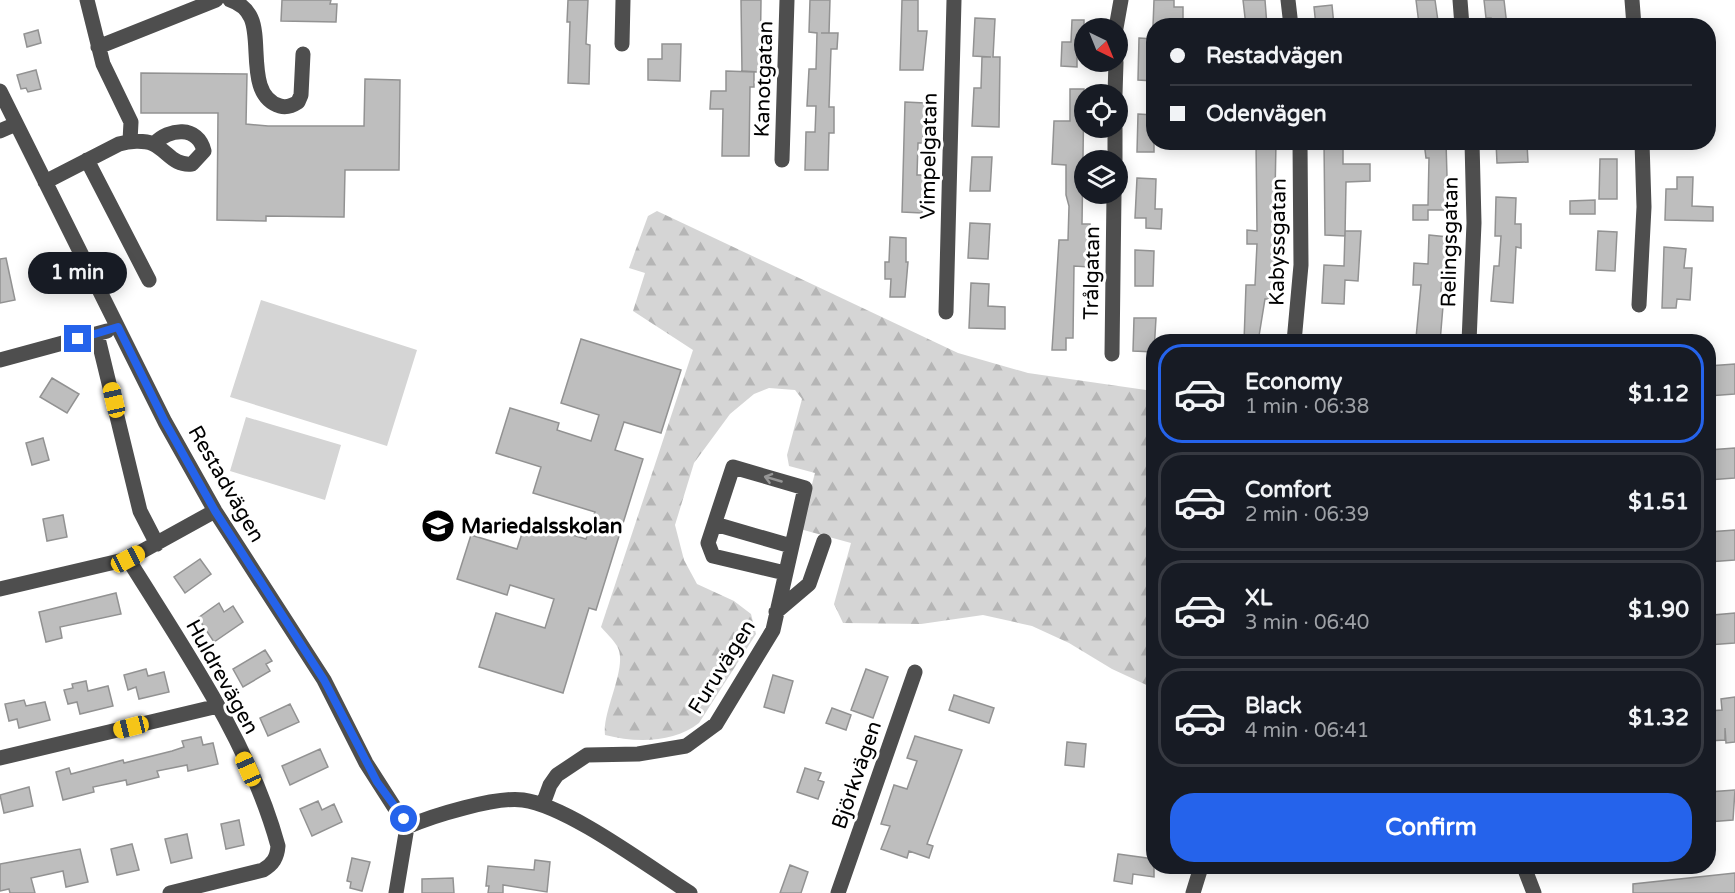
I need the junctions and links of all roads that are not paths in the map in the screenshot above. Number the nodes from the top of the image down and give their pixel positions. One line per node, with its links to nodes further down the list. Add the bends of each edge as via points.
1 (87, 0): 16 (street)
2 (216, 0): 16 (street)
3 (230, 0): 17 (street, via 250,15 262,90 276,104 284,107 298,102)
4 (623, 0): 15 (street)
5 (787, 0): 27 (street, Kanotgatan)
6 (954, 0): 32 (street, Vimpelgatan)
7 (1121, 0): 11 (street)
8 (1288, 0): 12 (street)
9 (1460, 0): 13 (street)
10 (1632, 0): 14 (street)
11 (1118, 18)
12 (1290, 18)
13 (1461, 18)
14 (1633, 18)
15 (622, 44)
16 (98, 47): 21 (street, via 111,85 131,122)
17 (303, 54)
18 (0, 91): 19 (street, Restadvägen)
19 (16, 124): 20 (street); 28 (street, Restadvägen)
20 (0, 131)
21 (130, 141): 22 (street); 26 (street)
22 (154, 144)
23 (1300, 150): 35 (street, Kabyssgatan, via 1301,265)
24 (1472, 150): 36 (street, Relingsgatan)
25 (1642, 150): 31 (street)
26 (87, 160): 28 (street); 30 (street)
27 (782, 160)
28 (45, 182): 33 (street, Restadvägen)
29 (1114, 204): 37 (street, Trålgatan)
30 (149, 280)
31 (1639, 304)
32 (946, 312)
33 (118, 327): 34 (street); 39 (street, Restadvägen)
34 (98, 334): 38 (street); 42 (street, via 141,511)
35 (1295, 334)
36 (1469, 334)
37 (1112, 354)
38 (0, 360)
39 (215, 511): 42 (street); 52 (street, Restadvägen, via 319,671 372,773)
40 (715, 524): 43 (street); 43 (street, Furuvägen, one-way to 40, via 805,488 733,467); 45 (street, Furuvägen, via 708,543 712,556)
41 (824, 541): 47 (street, Furuvägen, via 809,584)
42 (157, 544): 44 (street)
43 (790, 546): 45 (street, Furuvägen)
44 (128, 559): 46 (street); 49 (street, Huldrevägen)
45 (785, 573): 47 (street, Furuvägen)
46 (0, 589)
47 (777, 612): 51 (street, Furuvägen, via 773,630 709,730 686,746 638,754 587,755 556,775)
48 (915, 672): 58 (street, Björkvägen)
49 (218, 706): 50 (street); 55 (street, Huldrevägen, via 274,830 277,855 272,865 263,870)
50 (0, 758)
51 (543, 804): 52 (street, via 508,800 426,818); 57 (street)
52 (407, 827): 56 (street)
53 (1199, 874): 59 (street)
54 (1527, 874): 60 (street)
55 (170, 893)
56 (396, 893)
57 (690, 893)
58 (838, 893)
59 (1193, 893)
60 (1534, 893)

